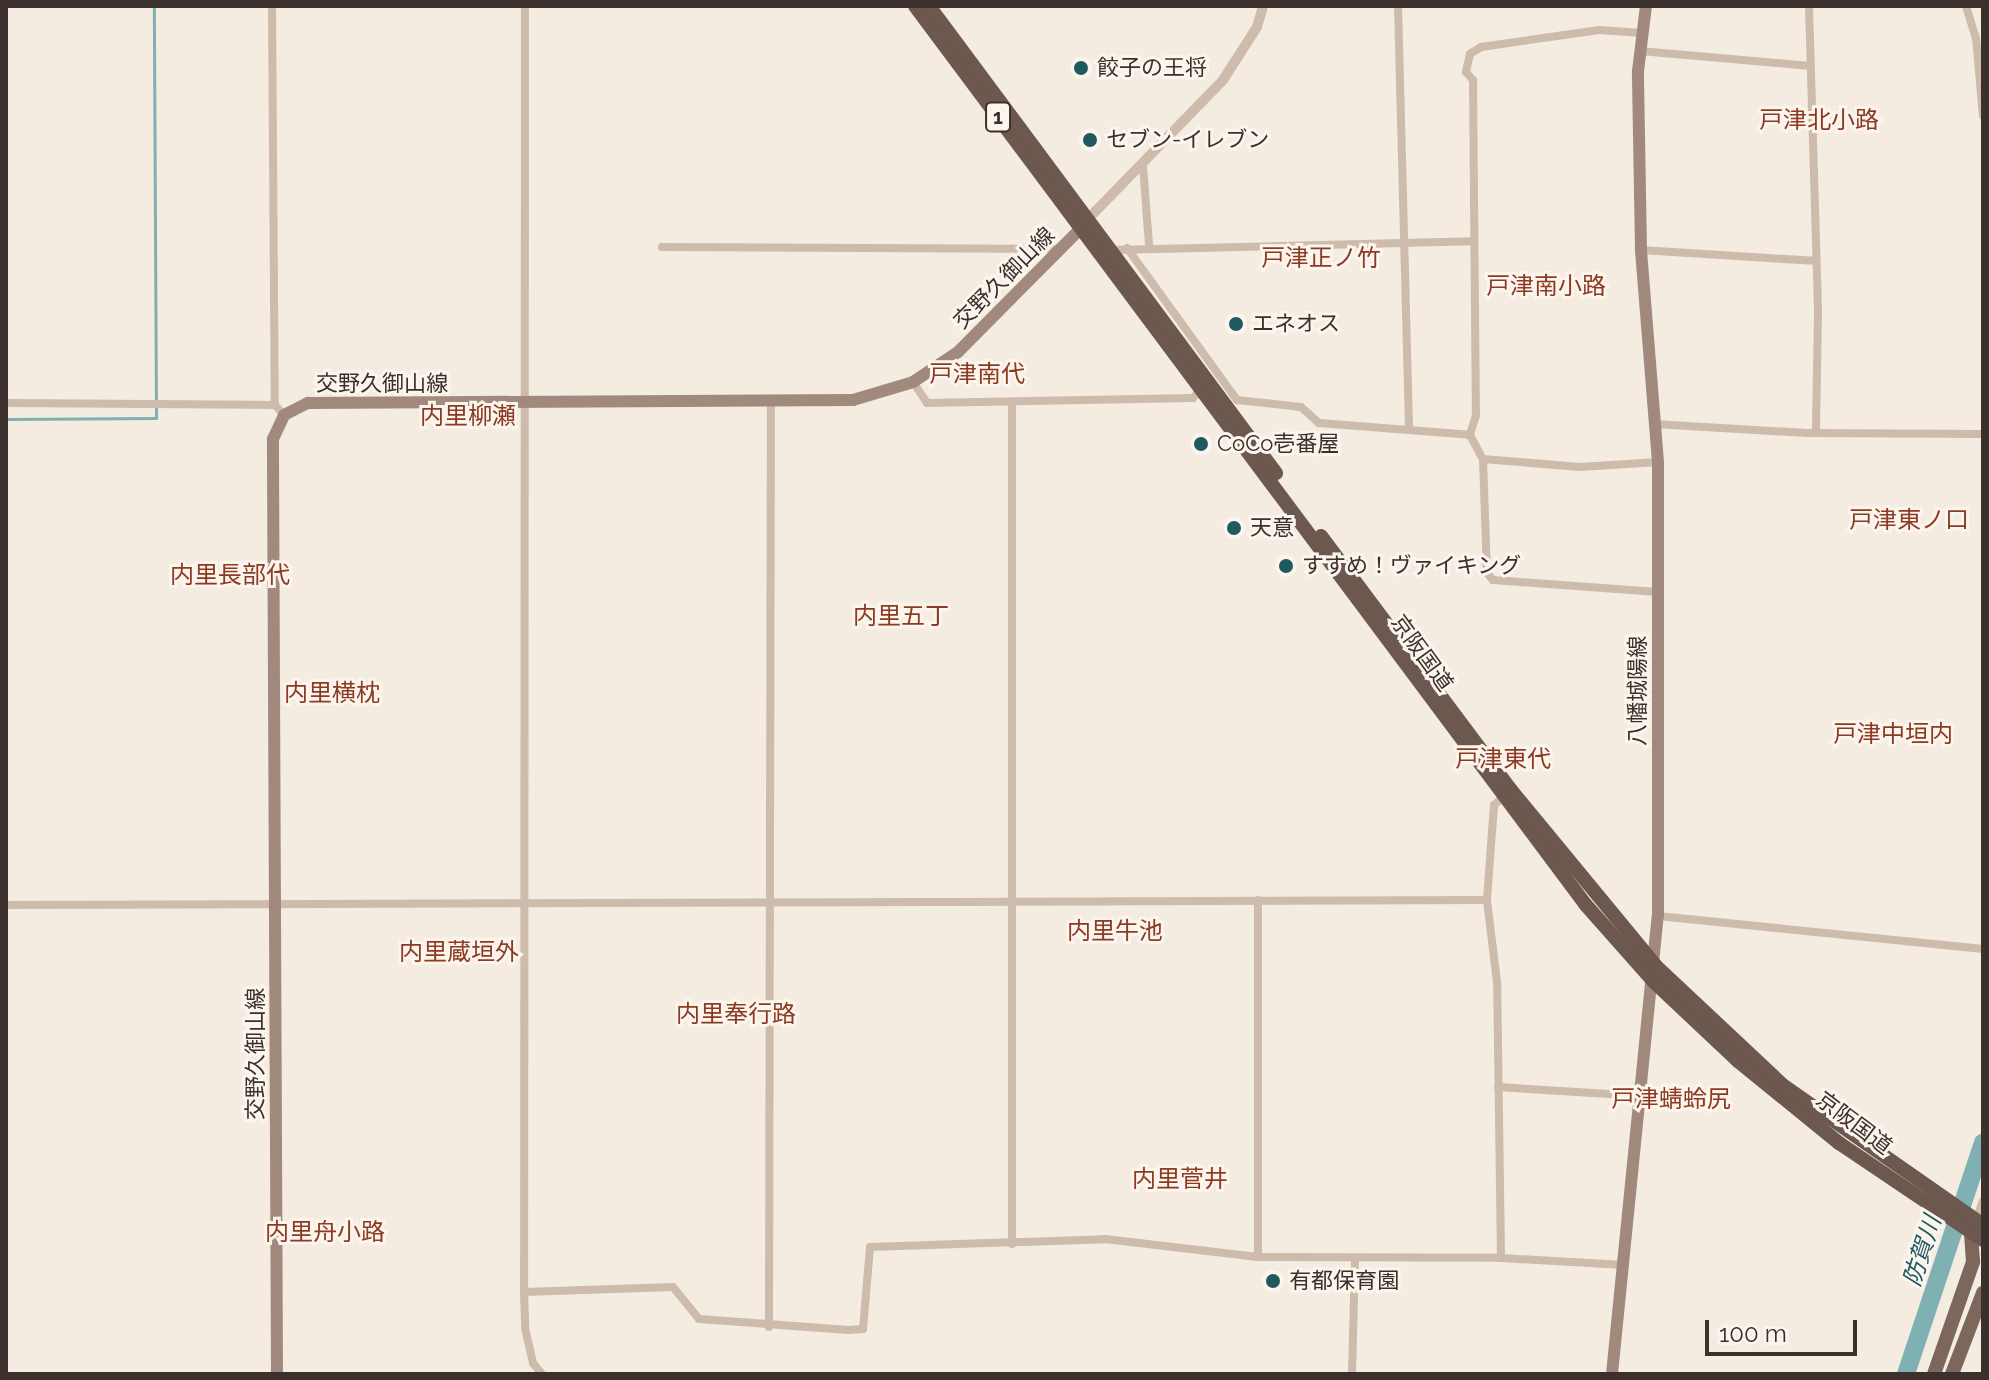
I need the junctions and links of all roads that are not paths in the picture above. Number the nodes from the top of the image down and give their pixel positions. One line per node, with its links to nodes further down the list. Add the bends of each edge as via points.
1 (272, 6): 30 (street)
2 (525, 6): 28 (street)
3 (915, 6): 15 (highway, 京阪国道 / 1)
4 (929, 6): 15 (highway, 京阪国道 / 1)
5 (1263, 6): 14 (street, via 1257,27 1223,80)
6 (1398, 6): 17 (street)
7 (1646, 6): 10 (main road, 八幡城陽線)
8 (1809, 6): 12 (street)
9 (1966, 6): 13 (street, via 1976,38)
10 (1643, 33): 11 (main road, 八幡城陽線); 16 (street, via 1599,30 1473,48 1466,72 1473,80)
11 (1640, 51): 12 (street); 22 (main road, 八幡城陽線)
12 (1810, 66): 23 (street)
13 (1983, 116)
14 (1143, 165): 15 (street); 18 (street)
15 (1085, 223): 20 (main road, 交野久御山線); 21 (highway, 京阪国道 / 1); 25 (highway, 京阪国道 / 1)
16 (1473, 241): 17 (street); 35 (street, via 1476,415)
17 (1402, 243): 18 (street); 32 (street)
18 (1149, 245): 21 (street)
19 (662, 247): 20 (street)
20 (1063, 249): 24 (main road, 交野久御山線, via 958,352)
21 (1120, 249): 32 (street, via 1237,400 1301,407 1319,423); 49 (highway, 京阪国道 / 1, via 1511,790)
22 (1641, 250): 23 (street); 31 (main road, 八幡城陽線)
23 (1814, 261): 33 (street)
24 (913, 382): 27 (street, via 927,403); 29 (main road, 交野久御山線, via 853,400)
25 (1202, 388): 27 (street, via 1193,398); 39 (highway, 京阪国道 / 1)
26 (6, 403): 30 (street)
27 (1012, 403): 41 (street)
28 (524, 404): 29 (main road, 交野久御山線); 30 (main road, 交野久御山線, via 308,403); 44 (street)
29 (771, 404): 40 (street)
30 (280, 410): 45 (main road, 交野久御山線, via 273,439)
31 (1654, 424): 33 (street); 37 (main road, 八幡城陽線)
32 (1409, 430): 35 (street)
33 (1816, 432): 34 (street)
34 (1983, 434)
35 (1470, 435): 36 (street)
36 (1483, 459): 37 (street, via 1580,467); 38 (street, via 1487,573 1493,580)
37 (1658, 462): 38 (main road, 八幡城陽線)
38 (1658, 592): 47 (main road, 八幡城陽線)
39 (1501, 799): 43 (street, via 1494,805); 50 (highway, 京阪国道 / 1)
40 (768, 900): 41 (street); 44 (street); 63 (street)
41 (1012, 900): 42 (street); 56 (street)
42 (1258, 900): 43 (street); 57 (street)
43 (1487, 900): 51 (street, via 1497,982)
44 (521, 901): 45 (street); 61 (street)
45 (275, 902): 46 (street); 64 (main road, 交野久御山線)
46 (6, 905)
47 (1658, 916): 48 (street); 49 (main road, 八幡城陽線)
48 (1983, 949)
49 (1656, 966): 50 (main road, 八幡城陽線); 54 (highway, 京阪国道 / 1, via 1784,1086)
50 (1655, 983): 52 (main road, 八幡城陽線); 54 (highway, 京阪国道 / 1, via 1738,1061 1839,1143)
51 (1498, 1087): 52 (street); 59 (street)
52 (1642, 1096): 60 (main road, 八幡城陽線)
53 (1983, 1201): 55 (street)
54 (1950, 1212): 55 (highway, 京阪国道 / 1)
55 (1976, 1227): 68 (main road, via 1973,1262)
56 (1012, 1244): 57 (street, via 1123,1239); 63 (street, via 870,1247 863,1329)
57 (1258, 1257): 58 (street)
58 (1355, 1258): 59 (street); 66 (street)
59 (1501, 1258): 60 (street)
60 (1624, 1265): 67 (main road, 八幡城陽線)
61 (524, 1292): 63 (street, via 673,1287 699,1319); 65 (street, via 525,1328 533,1363)
62 (1983, 1293): 69 (main road)
63 (769, 1327)
64 (277, 1374)
65 (542, 1374)
66 (1352, 1374)
67 (1612, 1374)
68 (1934, 1374)
69 (1952, 1374)

